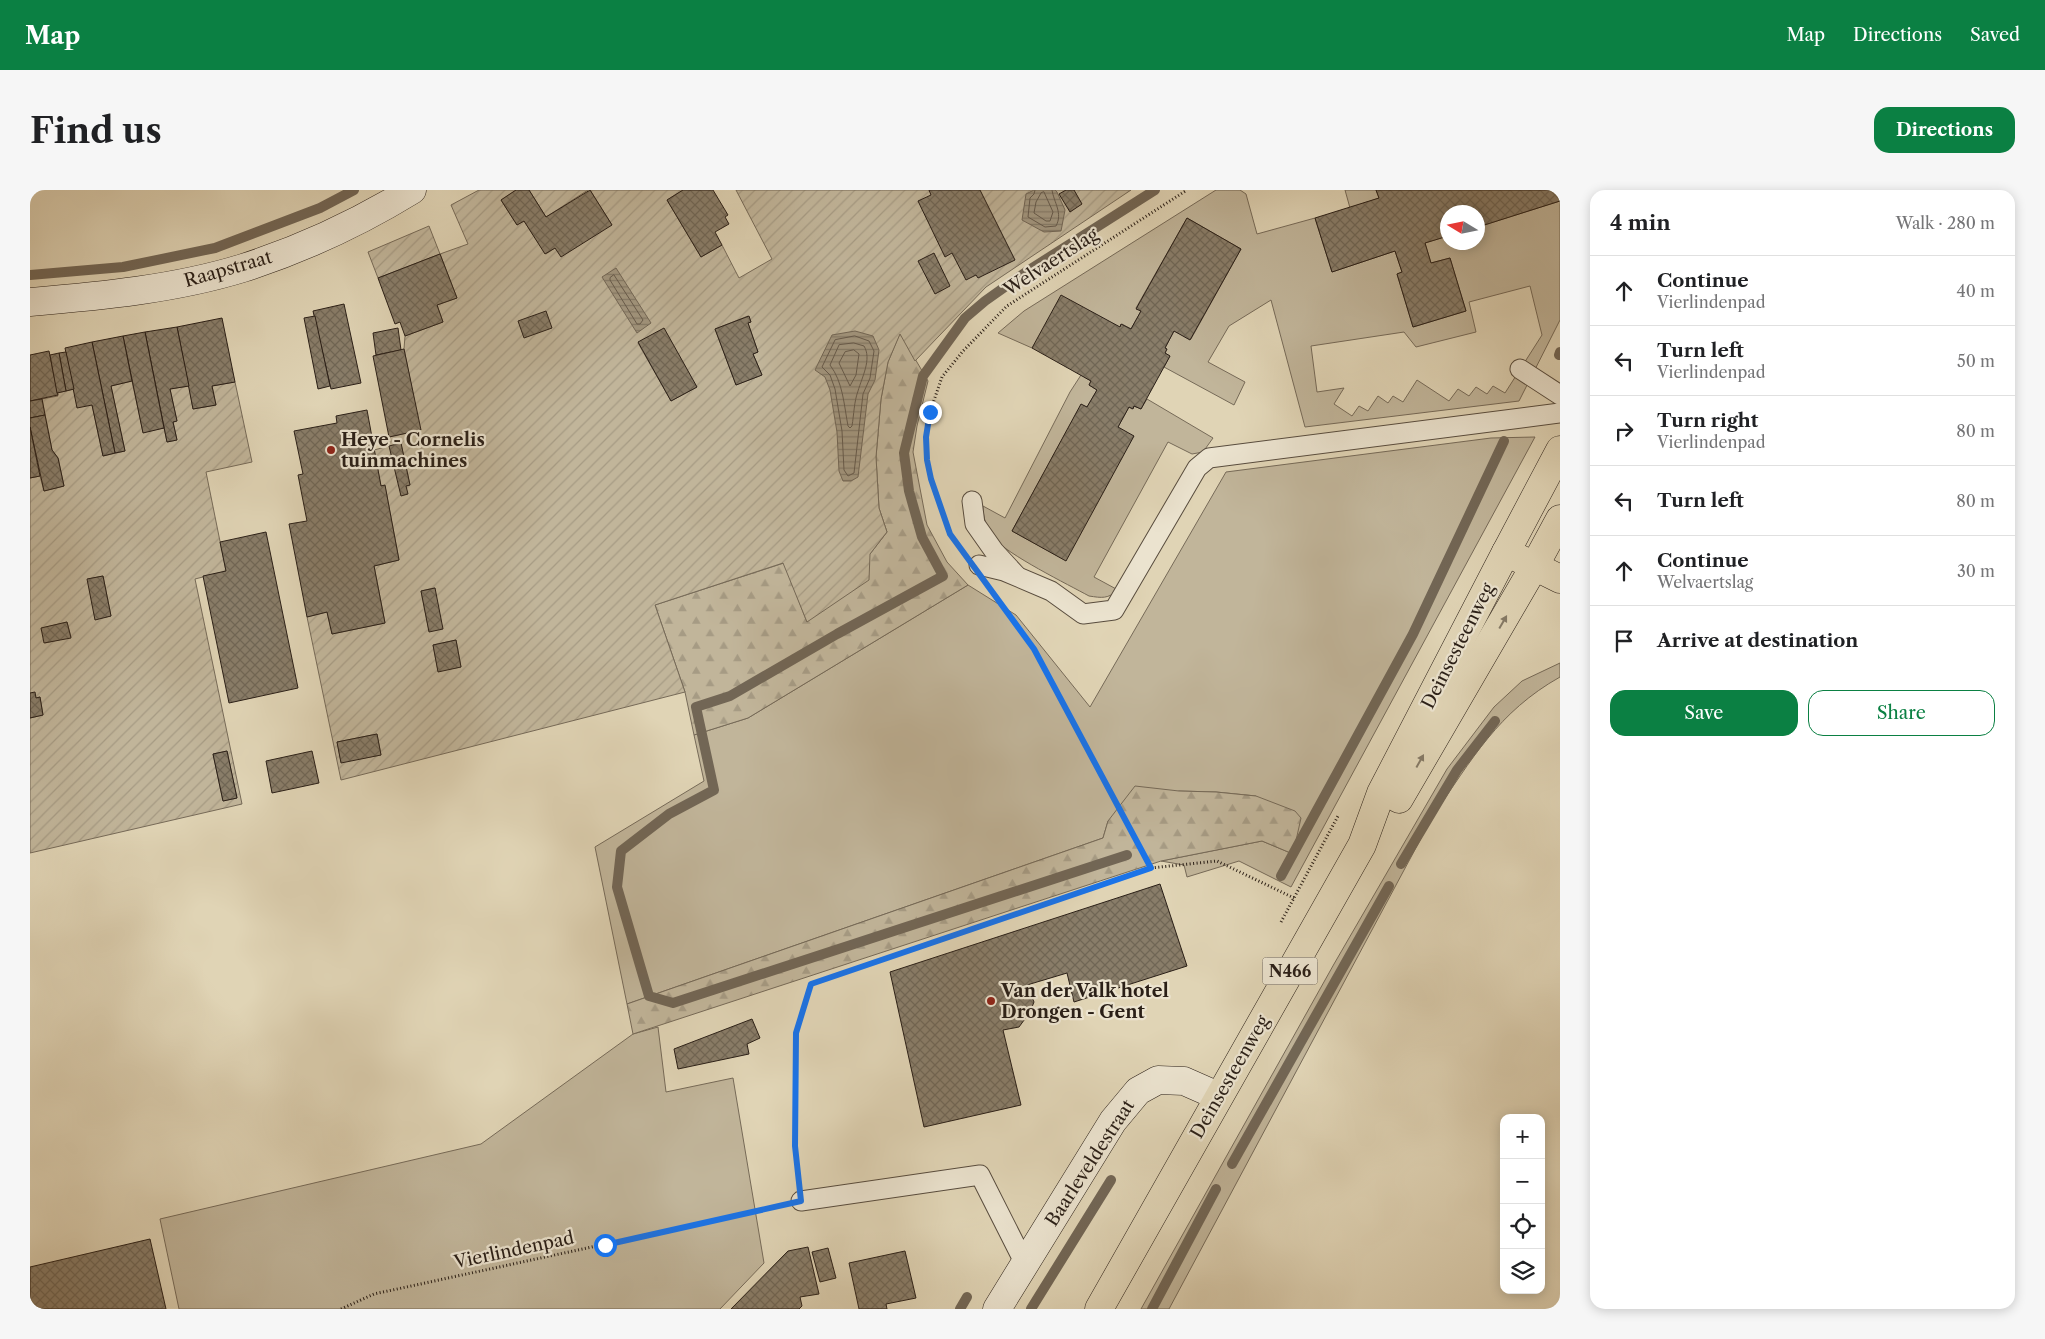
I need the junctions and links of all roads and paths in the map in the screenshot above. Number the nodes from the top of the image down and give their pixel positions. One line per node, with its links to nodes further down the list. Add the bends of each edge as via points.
1 (412, 190): 3 (street, Raapstraat, via 329,235 243,268 167,286)
2 (1187, 190): 12 (path, Welvaertslag, via 1007,306 962,351 942,377 930,412 927,460 950,534 965,555)
3 (30, 302)
4 (1520, 369): 5 (lane)
5 (1560, 394)
6 (1560, 413): 14 (lane, via 1209,458 1197,468 1114,610 1084,614 1050,591)
7 (1560, 450): 9 (main road, Deinsesteenweg / N466)
8 (972, 501): 14 (lane, via 975,524)
9 (1522, 519): 10 (main road); 11 (main road, Deinsesteenweg / N466)
10 (1557, 530): 13 (main road, Deinsesteenweg / N466)
11 (1506, 552): 13 (main road); 17 (main road, Deinsesteenweg / N466, via 1381,794)
12 (979, 565): 14 (lane)
13 (1534, 567): 15 (main road); 17 (main road, Deinsesteenweg / N466, one-way to 13, via 1396,804)
14 (1018, 577)
15 (1560, 580)
16 (993, 594): 18 (path, via 1034,649)
17 (1362, 845): 20 (main road, Deinsesteenweg / N466)
18 (1151, 868): 19 (path, via 1217,861); 21 (path, via 811,984 796,1033 795,1146)
19 (1294, 898)
20 (1218, 1096): 22 (street, Baarleveldestraat, via 1184,1082 1158,1080 1138,1091 1113,1121); 25 (main road, Deinsesteenweg / N466)
21 (801, 1201): 22 (lane, via 980,1175); 23 (path, Vierlindenpad, via 374,1294)
22 (1025, 1264): 24 (street, Baarleveldestraat)
23 (341, 1309)
24 (997, 1309)
25 (1099, 1309)

